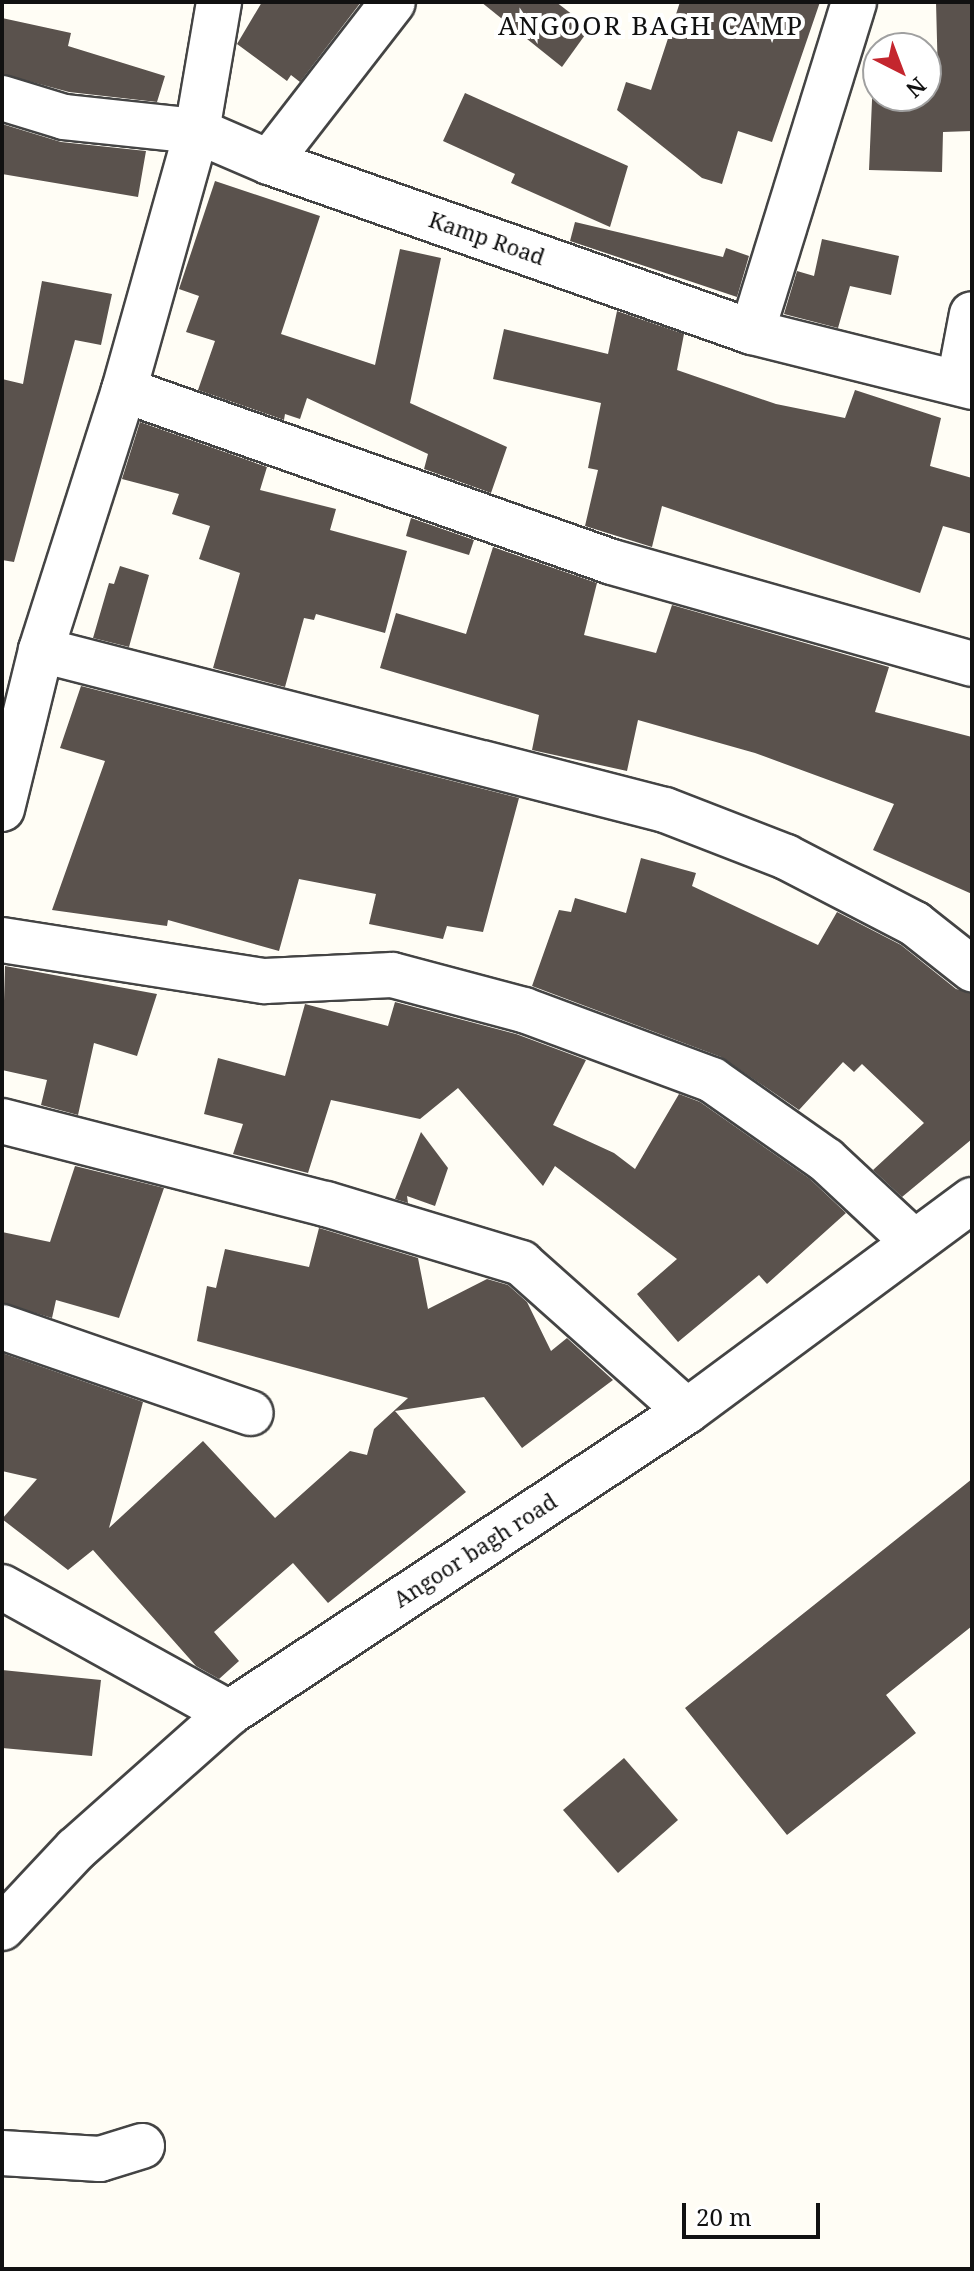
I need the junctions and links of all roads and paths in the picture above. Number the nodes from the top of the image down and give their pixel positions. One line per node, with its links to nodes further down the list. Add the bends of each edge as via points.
1 (219, 2): 5 (street)
2 (393, 2): 6 (street)
3 (854, 2): 8 (street)
4 (2, 98): 5 (street, Kamp Road, via 64,117)
5 (197, 131): 6 (street, Kamp Road); 10 (street)
6 (269, 162): 8 (street, Kamp Road)
7 (972, 314): 9 (street)
8 (752, 332): 9 (street, Kamp Road)
9 (966, 385)
10 (124, 390): 11 (street); 12 (street, via 612,562)
11 (41, 650): 13 (street); 15 (street, via 665,810 786,857 915,924)
12 (972, 664)
13 (2, 809)
14 (2, 940): 18 (street, via 265,981 392,975 524,1010 712,1080 826,1160)
15 (972, 969)
16 (2, 1121): 20 (street, via 326,1204 521,1263)
17 (972, 1200): 18 (street, Angoor bagh road)
18 (913, 1241): 20 (street, Angoor bagh road)
19 (2, 1327): 21 (street)
20 (687, 1411): 23 (street, Angoor bagh road)
21 (251, 1413)
22 (2, 1587): 23 (street)
23 (229, 1713): 24 (street, Angoor bagh road, via 76,1849)
24 (2, 1928)
25 (142, 2146): 26 (street, via 100,2159)
26 (2, 2153)

